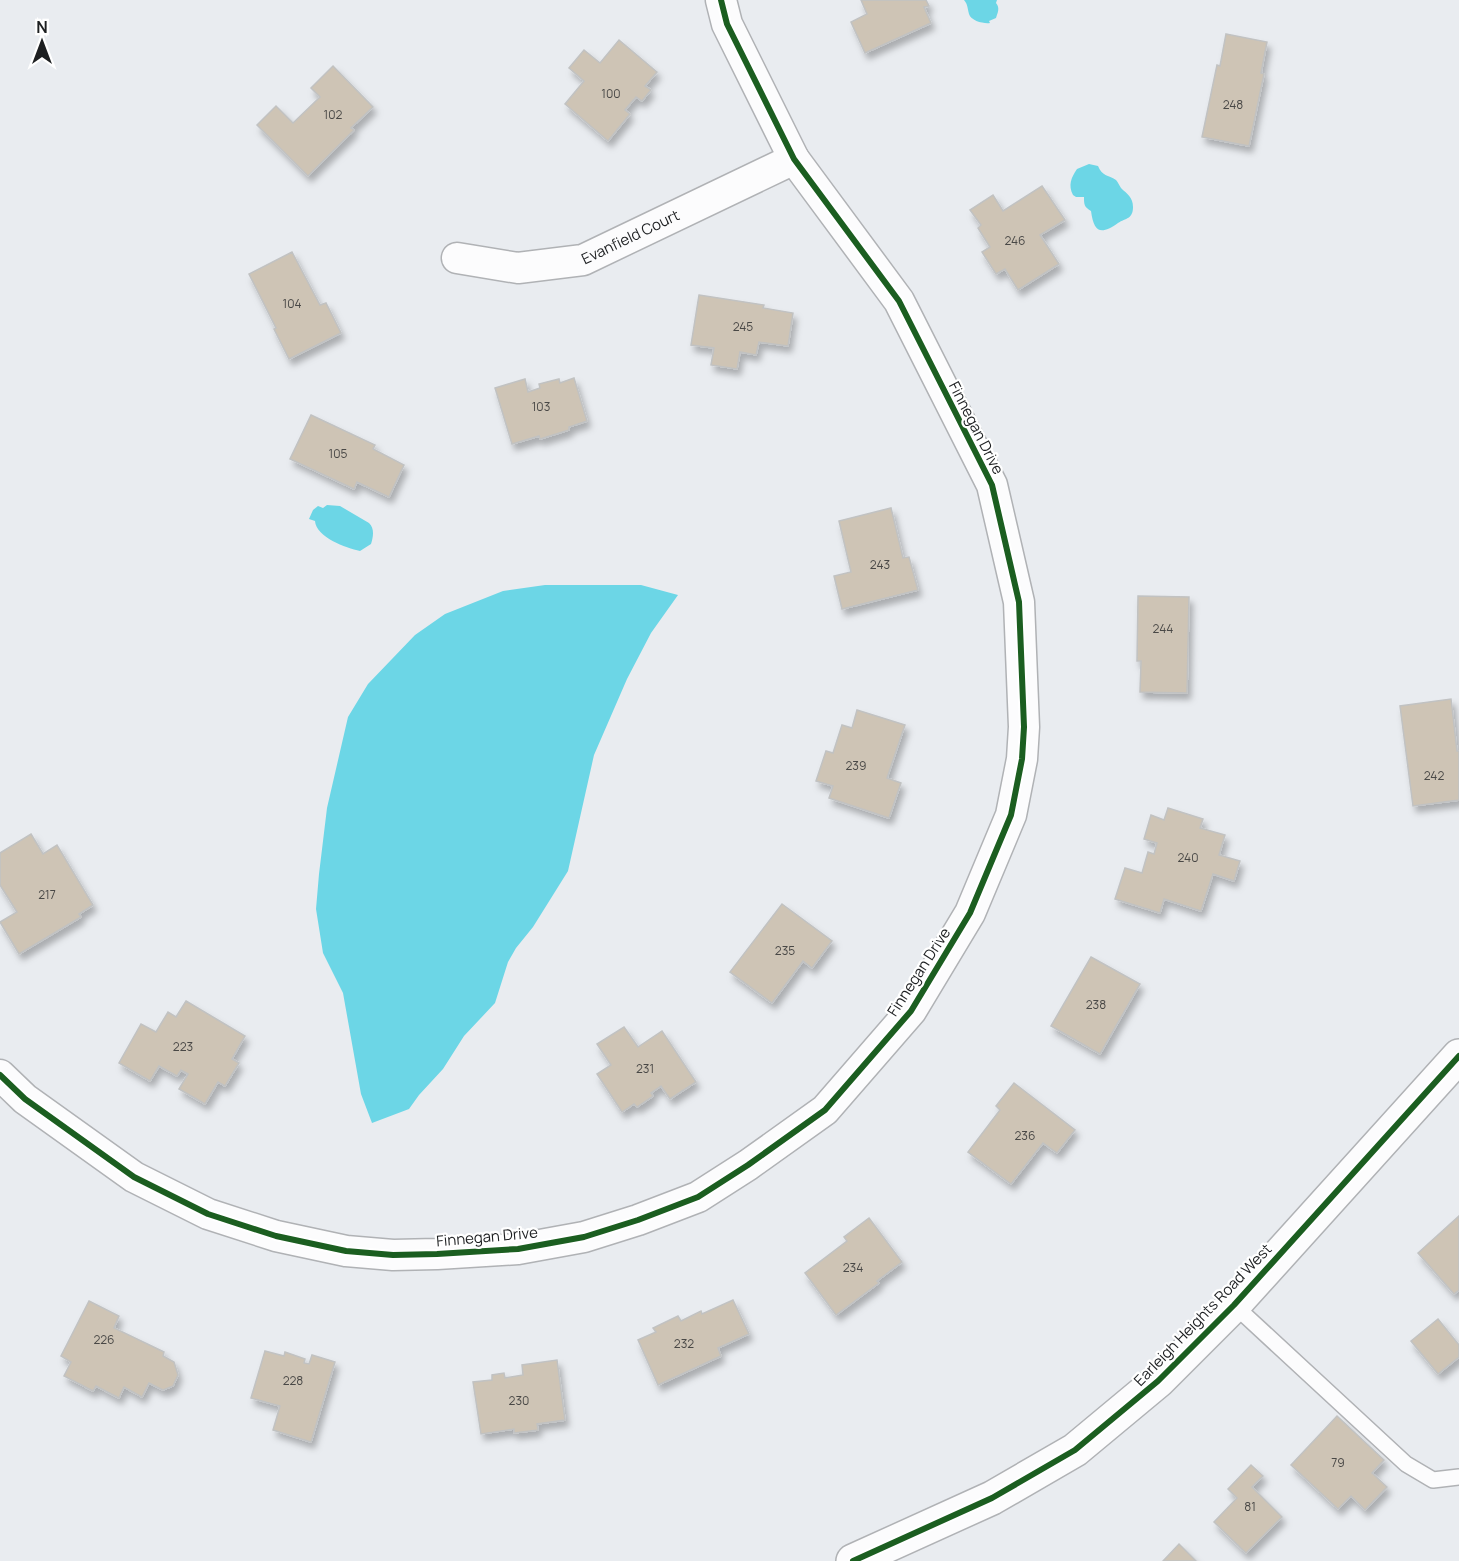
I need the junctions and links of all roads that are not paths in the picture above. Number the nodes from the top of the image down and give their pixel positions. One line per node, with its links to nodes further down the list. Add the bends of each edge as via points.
1 (721, 0): 2 (street, Finnegan Drive, via 727,24)
2 (794, 159): 3 (street, Evanfield Court, via 583,260 518,268); 5 (street, Finnegan Drive, via 899,301 992,485 1019,602 1024,727 1011,815 970,913 911,1011 825,1110 698,1197 584,1237 518,1249 393,1255 346,1251 208,1214 134,1177 25,1099)
3 (457, 258)
4 (1459, 1056): 6 (street, Earleigh Heights Road West)
5 (0, 1075)
6 (1234, 1305): 7 (lane, via 1406,1464 1433,1480); 8 (street, Earleigh Heights Road West, via 1158,1381 1075,1450 992,1498)
7 (1459, 1478)
8 (853, 1561)

